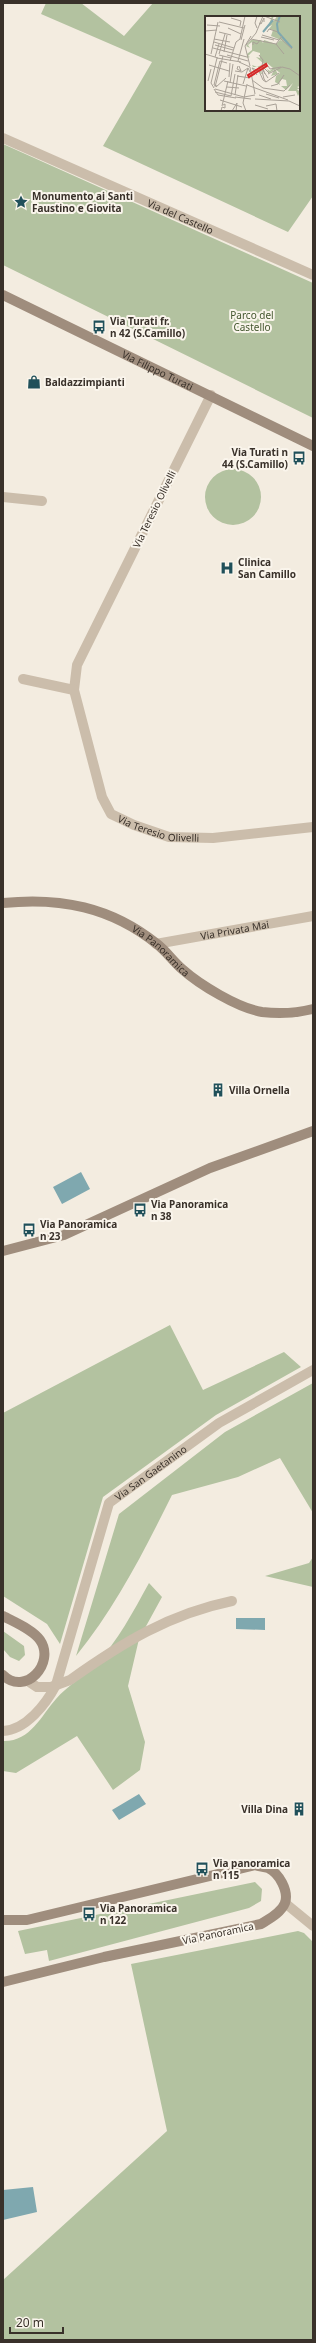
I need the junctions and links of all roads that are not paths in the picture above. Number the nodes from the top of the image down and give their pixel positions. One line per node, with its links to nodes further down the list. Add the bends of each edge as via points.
1 (3, 138): 2 (street, Via del Castello)
2 (313, 276)
3 (3, 295): 4 (street, Via Filippo Turati)
4 (211, 395): 5 (street, Via Filippo Turati); 9 (street, Via Teresio Olivelli, via 77,665)
5 (313, 446)
6 (3, 497): 7 (street)
7 (42, 500)
8 (23, 679): 9 (street)
9 (74, 690): 10 (street, Via Teresio Olivelli, via 102,797 111,814 169,837 213,838)
10 (313, 827)
11 (3, 903): 13 (street, Via Panoramica, via 38,901 76,904 130,927)
12 (313, 916): 13 (street, Via Privata Mai)
13 (156, 944): 14 (street, Via Panoramica, via 183,970 232,1001 261,1012 288,1013)
14 (313, 1009)
15 (313, 1131): 16 (street, via 210,1168 64,1235)
16 (3, 1251)
17 (313, 1370): 22 (street, Via San Gaetanino, via 220,1423 109,1503)
18 (232, 1601): 22 (street, via 202,1607 180,1615 131,1638 70,1680)
19 (3, 1616): 21 (street, via 40,1639 44,1650 43,1664 36,1675)
20 (3, 1675): 21 (street, via 17,1683)
21 (28, 1681): 22 (street, via 37,1687)
22 (56, 1685): 23 (street, Via San Gaetanino, via 51,1695 28,1720 17,1728)
23 (3, 1731)
24 (284, 1904): 25 (street, via 285,1891 279,1878 268,1868 255,1865 27,1920); 26 (street); 27 (street, Via Panoramica, via 274,1916 261,1924 104,1957)
25 (3, 1920)
26 (313, 1926)
27 (3, 1982)

